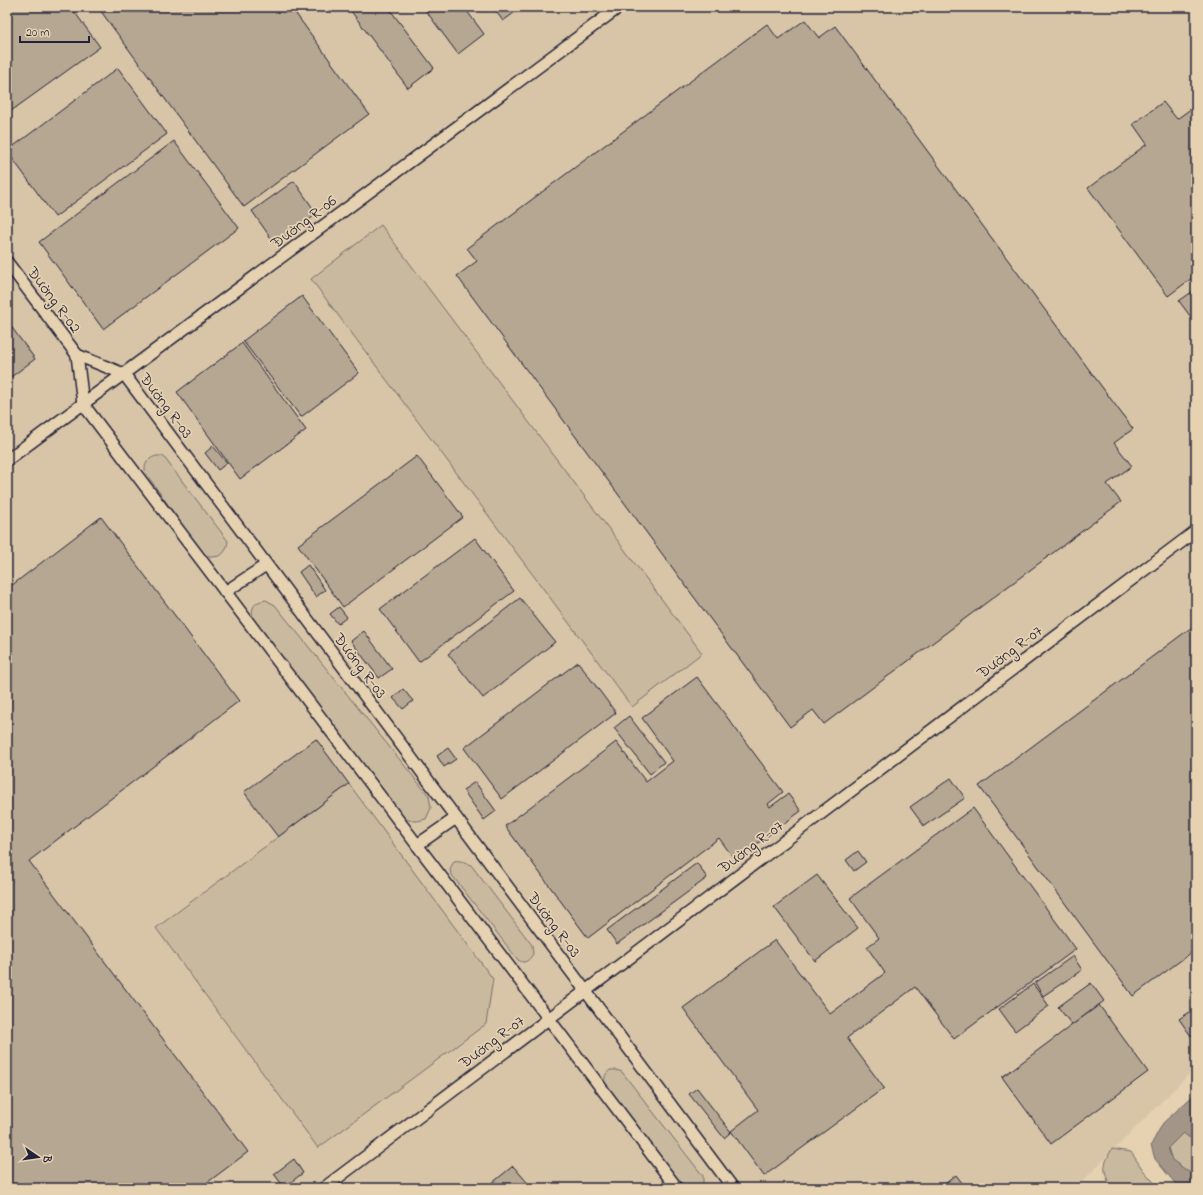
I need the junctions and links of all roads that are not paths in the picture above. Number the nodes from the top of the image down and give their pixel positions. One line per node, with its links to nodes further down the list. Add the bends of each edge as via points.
1 (619, 7): 4 (lane, Đường R-06)
2 (7, 262): 3 (lane, Đường R-02)
3 (77, 355): 4 (lane, Đường R-03); 5 (lane)
4 (124, 374): 5 (lane, Đường R-06); 8 (lane, Đường R-03)
5 (83, 404): 6 (lane, Đường R-06); 9 (lane)
6 (7, 460)
7 (1196, 530): 12 (lane, Đường R-07)
8 (266, 564): 9 (lane); 10 (lane, Đường R-03)
9 (225, 592): 11 (lane)
10 (456, 818): 11 (lane); 12 (lane, Đường R-03)
11 (417, 845): 13 (lane)
12 (585, 991): 13 (lane, Đường R-07); 16 (lane, Đường R-03)
13 (549, 1018): 14 (lane, Đường R-07); 15 (lane)
14 (324, 1188)
15 (677, 1188)
16 (733, 1188)

